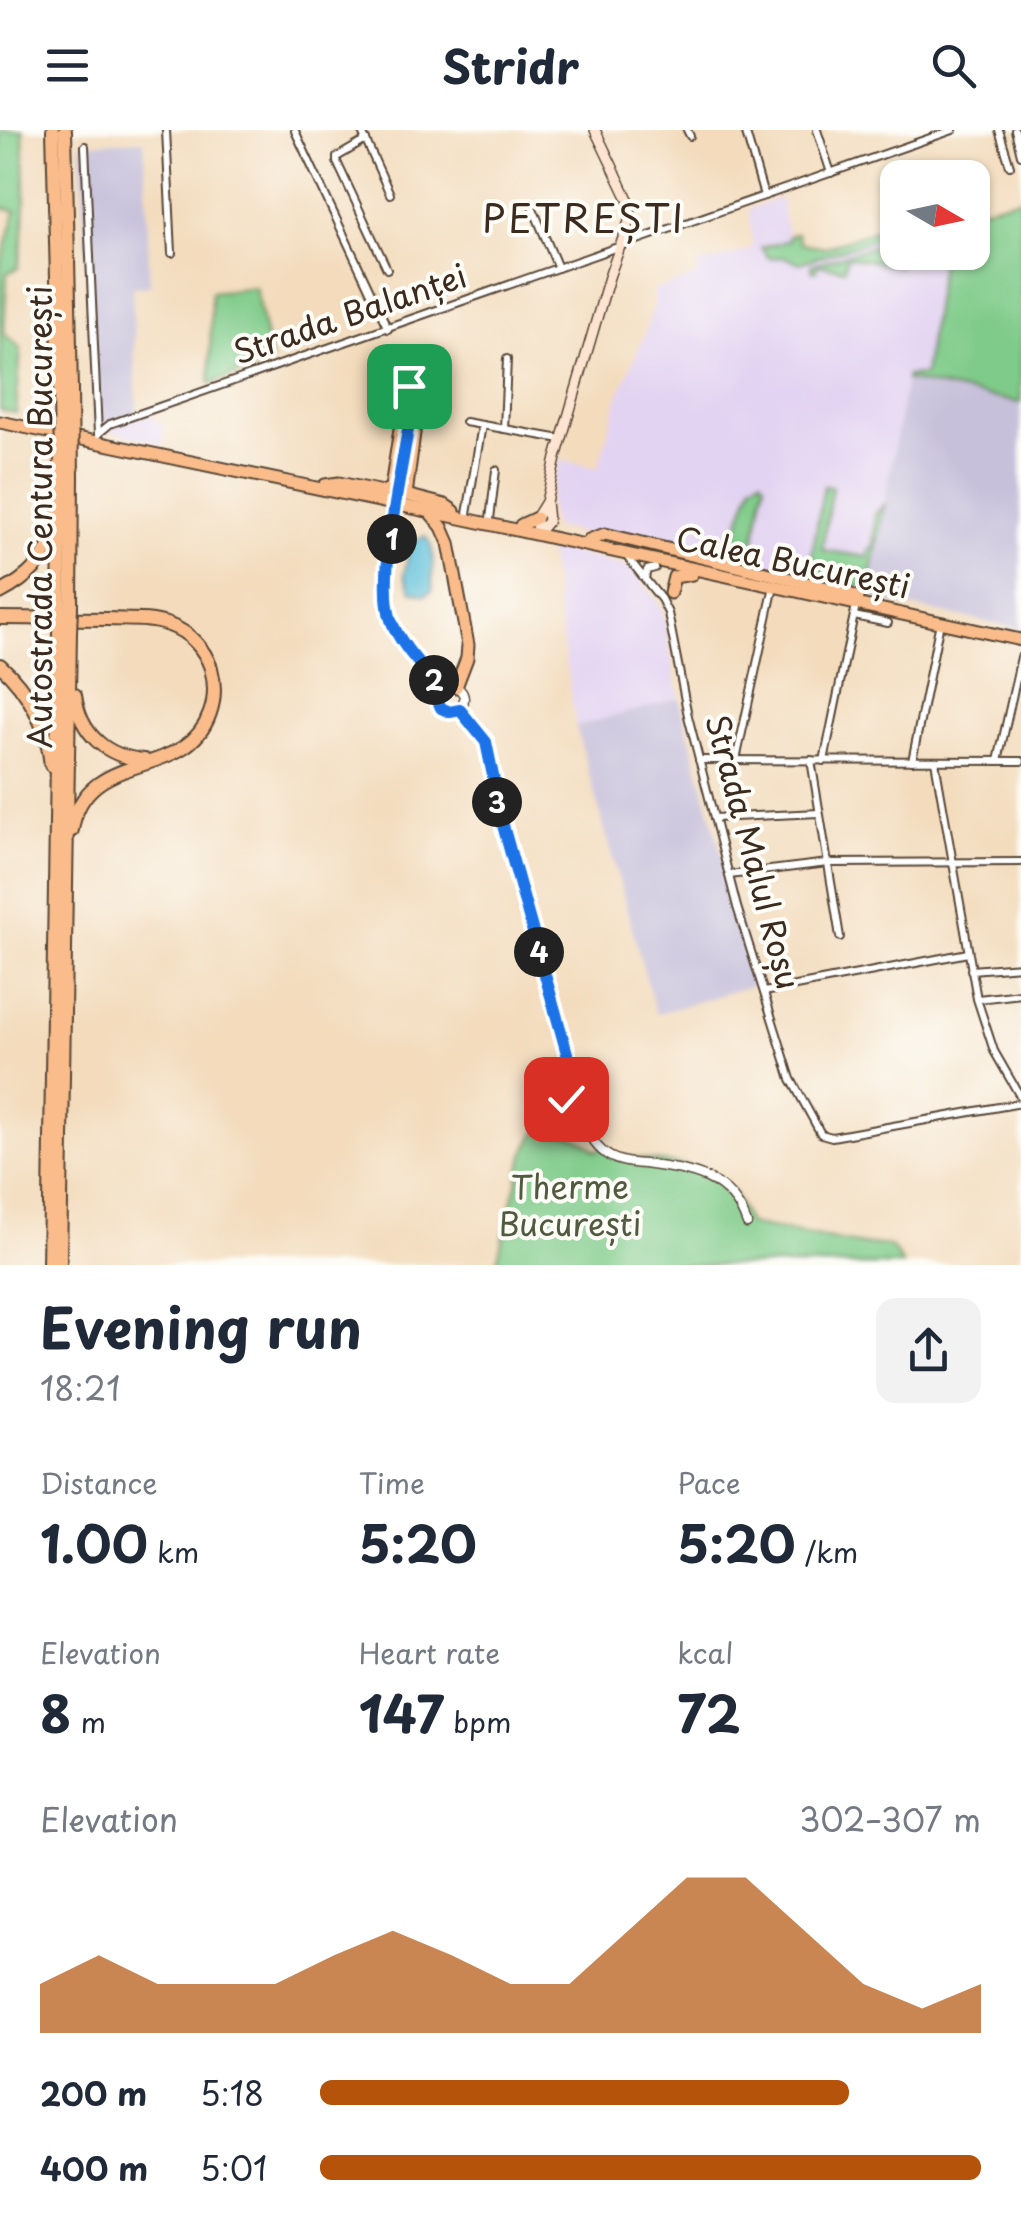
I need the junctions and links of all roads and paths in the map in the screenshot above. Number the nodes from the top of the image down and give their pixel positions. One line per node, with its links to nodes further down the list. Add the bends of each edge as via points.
1 (53, 130): 29 (highway, Autostrada Centura București)
2 (65, 130): 29 (highway, Autostrada Centura București)
3 (166, 130): 23 (street)
4 (361, 130): 13 (street)
5 (595, 130): 22 (main road, via 630,206)
6 (745, 130): 20 (street)
7 (817, 130): 18 (street)
8 (915, 130): 14 (street)
9 (953, 130): 14 (street, Strada Balanței)
10 (999, 130): 17 (street)
11 (1014, 130): 16 (street)
12 (295, 131): 26 (street)
13 (366, 140): 19 (street); 25 (street, via 337,162)
14 (920, 142): 18 (street, Strada Balanței)
15 (84, 146): 34 (street)
16 (1021, 155)
17 (1010, 166)
18 (831, 173): 20 (street, Strada Balanței)
19 (390, 194)
20 (764, 196): 22 (street, Strada Balanței)
21 (532, 206): 24 (street)
22 (620, 246): 24 (street, Strada Balanței); 35 (main road)
23 (172, 254)
24 (558, 268): 26 (street, Strada Balanței)
25 (387, 269)
26 (388, 329): 34 (street, Strada Balanței, via 110,424)
27 (507, 359): 33 (street)
28 (413, 386): 38 (highway, via 389,490); 41 (highway, via 406,495); 62 (street, bridge, via 386,585 402,642)
29 (65, 389): 37 (highway, Autostrada Centura București, bridge)
30 (0, 419): 34 (highway); 40 (highway)
31 (465, 422): 32 (street)
32 (482, 425): 33 (street); 42 (street)
33 (504, 429): 35 (street)
34 (98, 436): 38 (highway)
35 (561, 439): 44 (main road)
36 (496, 470): 43 (street)
37 (66, 478): 39 (highway, Autostrada Centura București); 52 (highway, Autostrada Centura București)
38 (326, 485): 41 (highway)
39 (60, 493): 51 (highway, via 44,559); 52 (highway, Autostrada Centura București)
40 (428, 511): 42 (highway); 45 (highway)
41 (454, 512): 42 (highway)
42 (469, 517): 43 (highway); 44 (highway); 45 (highway)
43 (490, 519): 44 (highway)
44 (544, 529): 46 (highway, Calea București); 53 (highway, via 588,540 606,534 845,592)
45 (448, 542): 61 (highway, via 468,645)
46 (626, 555): 47 (highway); 48 (highway, Calea București); 49 (street, Strada Malul Roșu)
47 (655, 568): 48 (highway, via 670,593 672,579 681,574); 49 (street)
48 (728, 576): 50 (highway, Calea București)
49 (645, 579): 65 (street, Strada Malul Roșu, via 668,613)
50 (774, 586): 53 (highway, Calea București); 66 (street)
51 (0, 592)
52 (65, 606): 57 (highway, Autostrada Centura București, bridge)
53 (856, 606): 55 (highway, Calea București); 56 (street); 58 (highway, Calea București); 68 (street)
54 (0, 618): 64 (highway, via 148,620 190,638 212,670 211,711 190,743)
55 (940, 622): 58 (highway, Calea București); 69 (street)
56 (888, 623)
57 (66, 637): 64 (highway, via 87,731 120,756); 79 (highway, Autostrada Centura București)
58 (1021, 637)
59 (1021, 657): 71 (street)
60 (0, 666): 79 (highway, via 32,704 50,756)
61 (456, 686): 62 (street); 63 (street, via 464,696)
62 (442, 690): 63 (street, via 441,708)
63 (460, 710): 87 (street, via 486,742)
64 (157, 760): 79 (highway, via 106,777 82,800)
65 (699, 760): 66 (street); 74 (street, Strada Malul Roșu)
66 (736, 760): 67 (street)
67 (811, 760): 68 (street); 73 (street)
68 (824, 760): 69 (street)
69 (912, 761): 70 (street)
70 (935, 761): 71 (street); 77 (street)
71 (998, 761): 72 (street)
72 (1021, 761)
73 (819, 812): 74 (street); 76 (street)
74 (714, 818): 78 (street, Strada Malul Roșu)
75 (1021, 862): 77 (street)
76 (828, 863): 77 (street); 78 (street); 80 (street)
77 (953, 863): 81 (street)
78 (728, 875): 84 (street, Strada Malul Roșu)
79 (60, 912): 97 (highway, Autostrada Centura București); 98 (highway, Autostrada Centura București)
80 (840, 937)
81 (968, 954): 83 (street); 84 (street)
82 (1021, 966): 83 (street)
83 (972, 970): 86 (street)
84 (764, 992): 92 (street, Strada Malul Roșu, via 794,1086 823,1136)
85 (1021, 994): 86 (street)
86 (977, 999): 89 (street)
87 (570, 1064): 90 (street); 91 (street)
88 (1021, 1078): 89 (street)
89 (1010, 1080): 92 (street)
90 (579, 1081): 91 (street); 93 (street, via 591,1092)
91 (569, 1086): 94 (street, via 566,1099)
92 (1021, 1100)
93 (586, 1106): 94 (street); 95 (street)
94 (576, 1108): 95 (street)
95 (596, 1144): 96 (street, via 618,1160 706,1176 734,1199)
96 (747, 1224)
97 (49, 1265)
98 (60, 1265)

